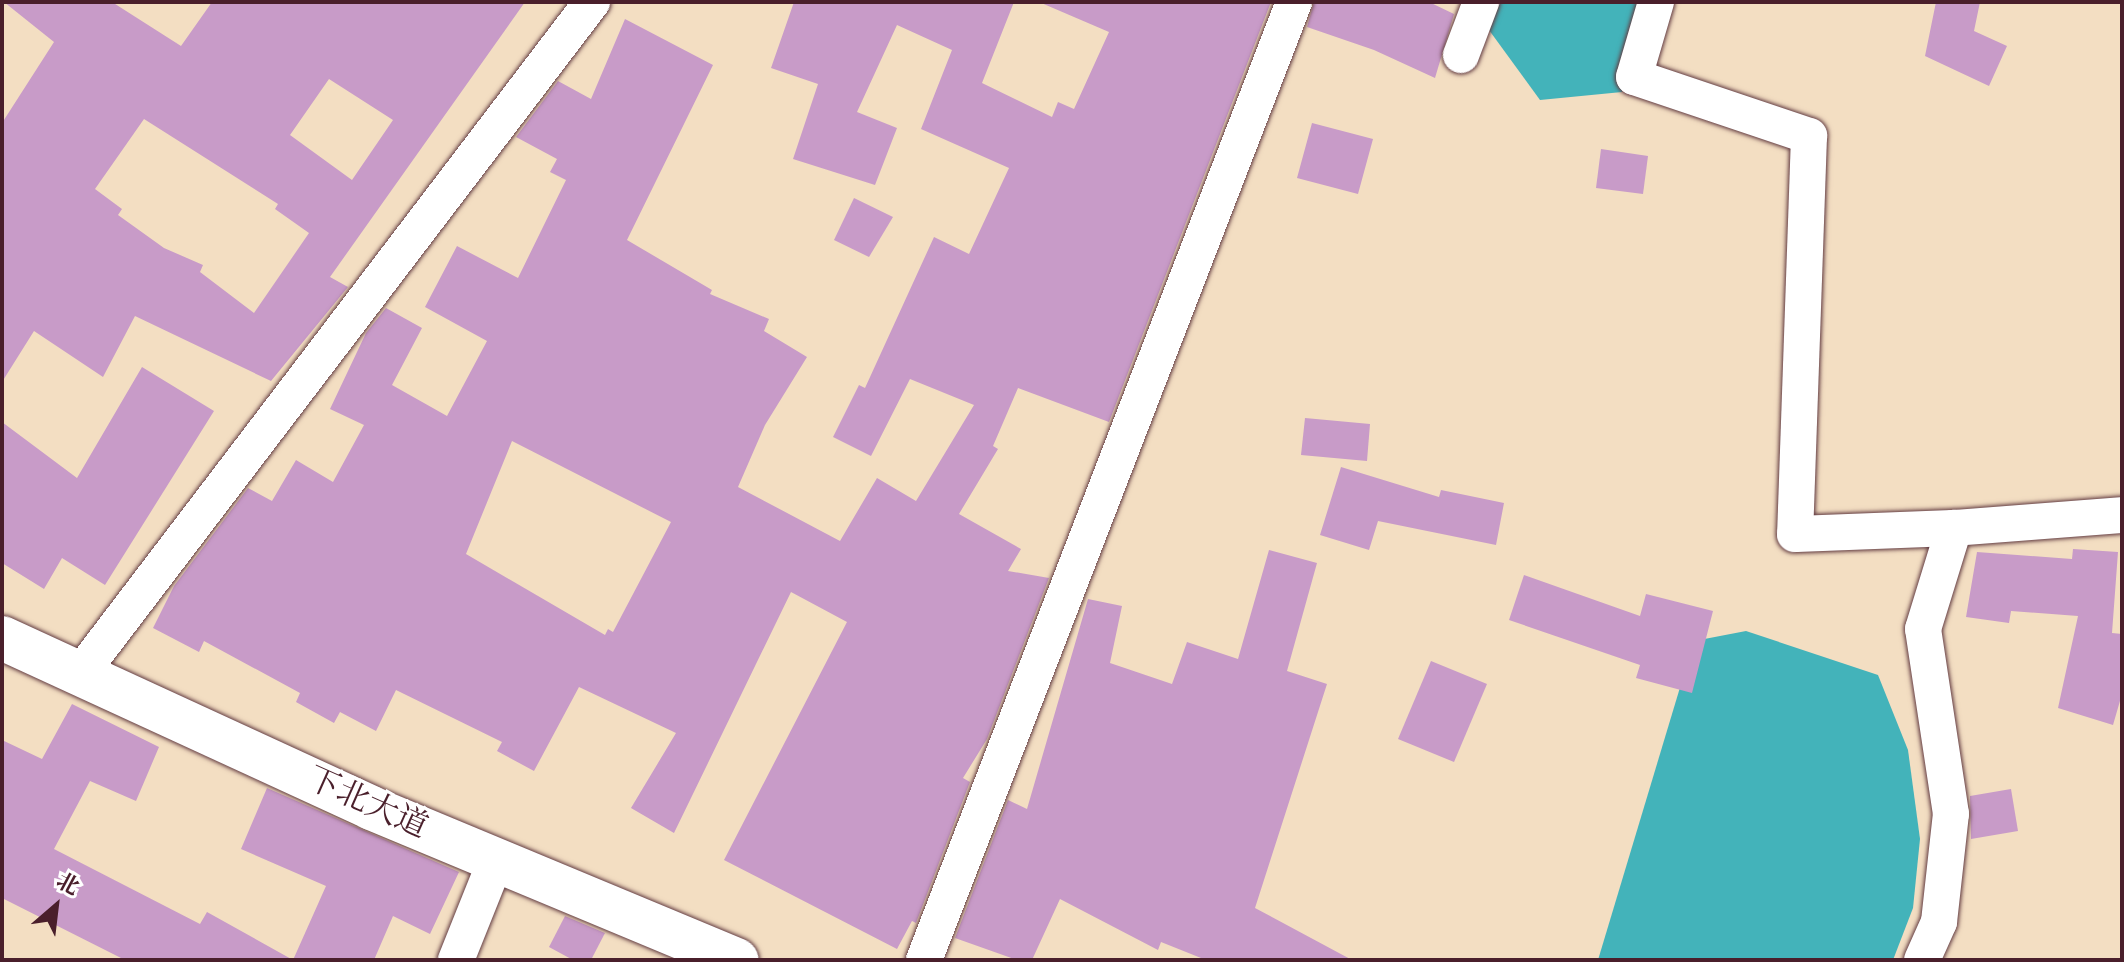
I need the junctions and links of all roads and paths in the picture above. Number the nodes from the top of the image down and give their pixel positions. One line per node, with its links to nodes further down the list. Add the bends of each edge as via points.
1 (592, 2): 9 (street)
2 (1294, 2): 13 (street)
3 (1481, 2): 5 (street)
4 (1656, 2): 7 (street, via 1634,77 1809,136 1795,534)
5 (1461, 55)
6 (2122, 515): 7 (street)
7 (1954, 528): 14 (street, via 1923,629 1951,814 1939,922)
8 (2, 638): 9 (street, 下北大道)
9 (80, 674): 10 (street, 下北大道)
10 (496, 860): 11 (street); 12 (street, 下北大道)
11 (456, 960)
12 (737, 960)
13 (924, 960)
14 (1922, 960)

